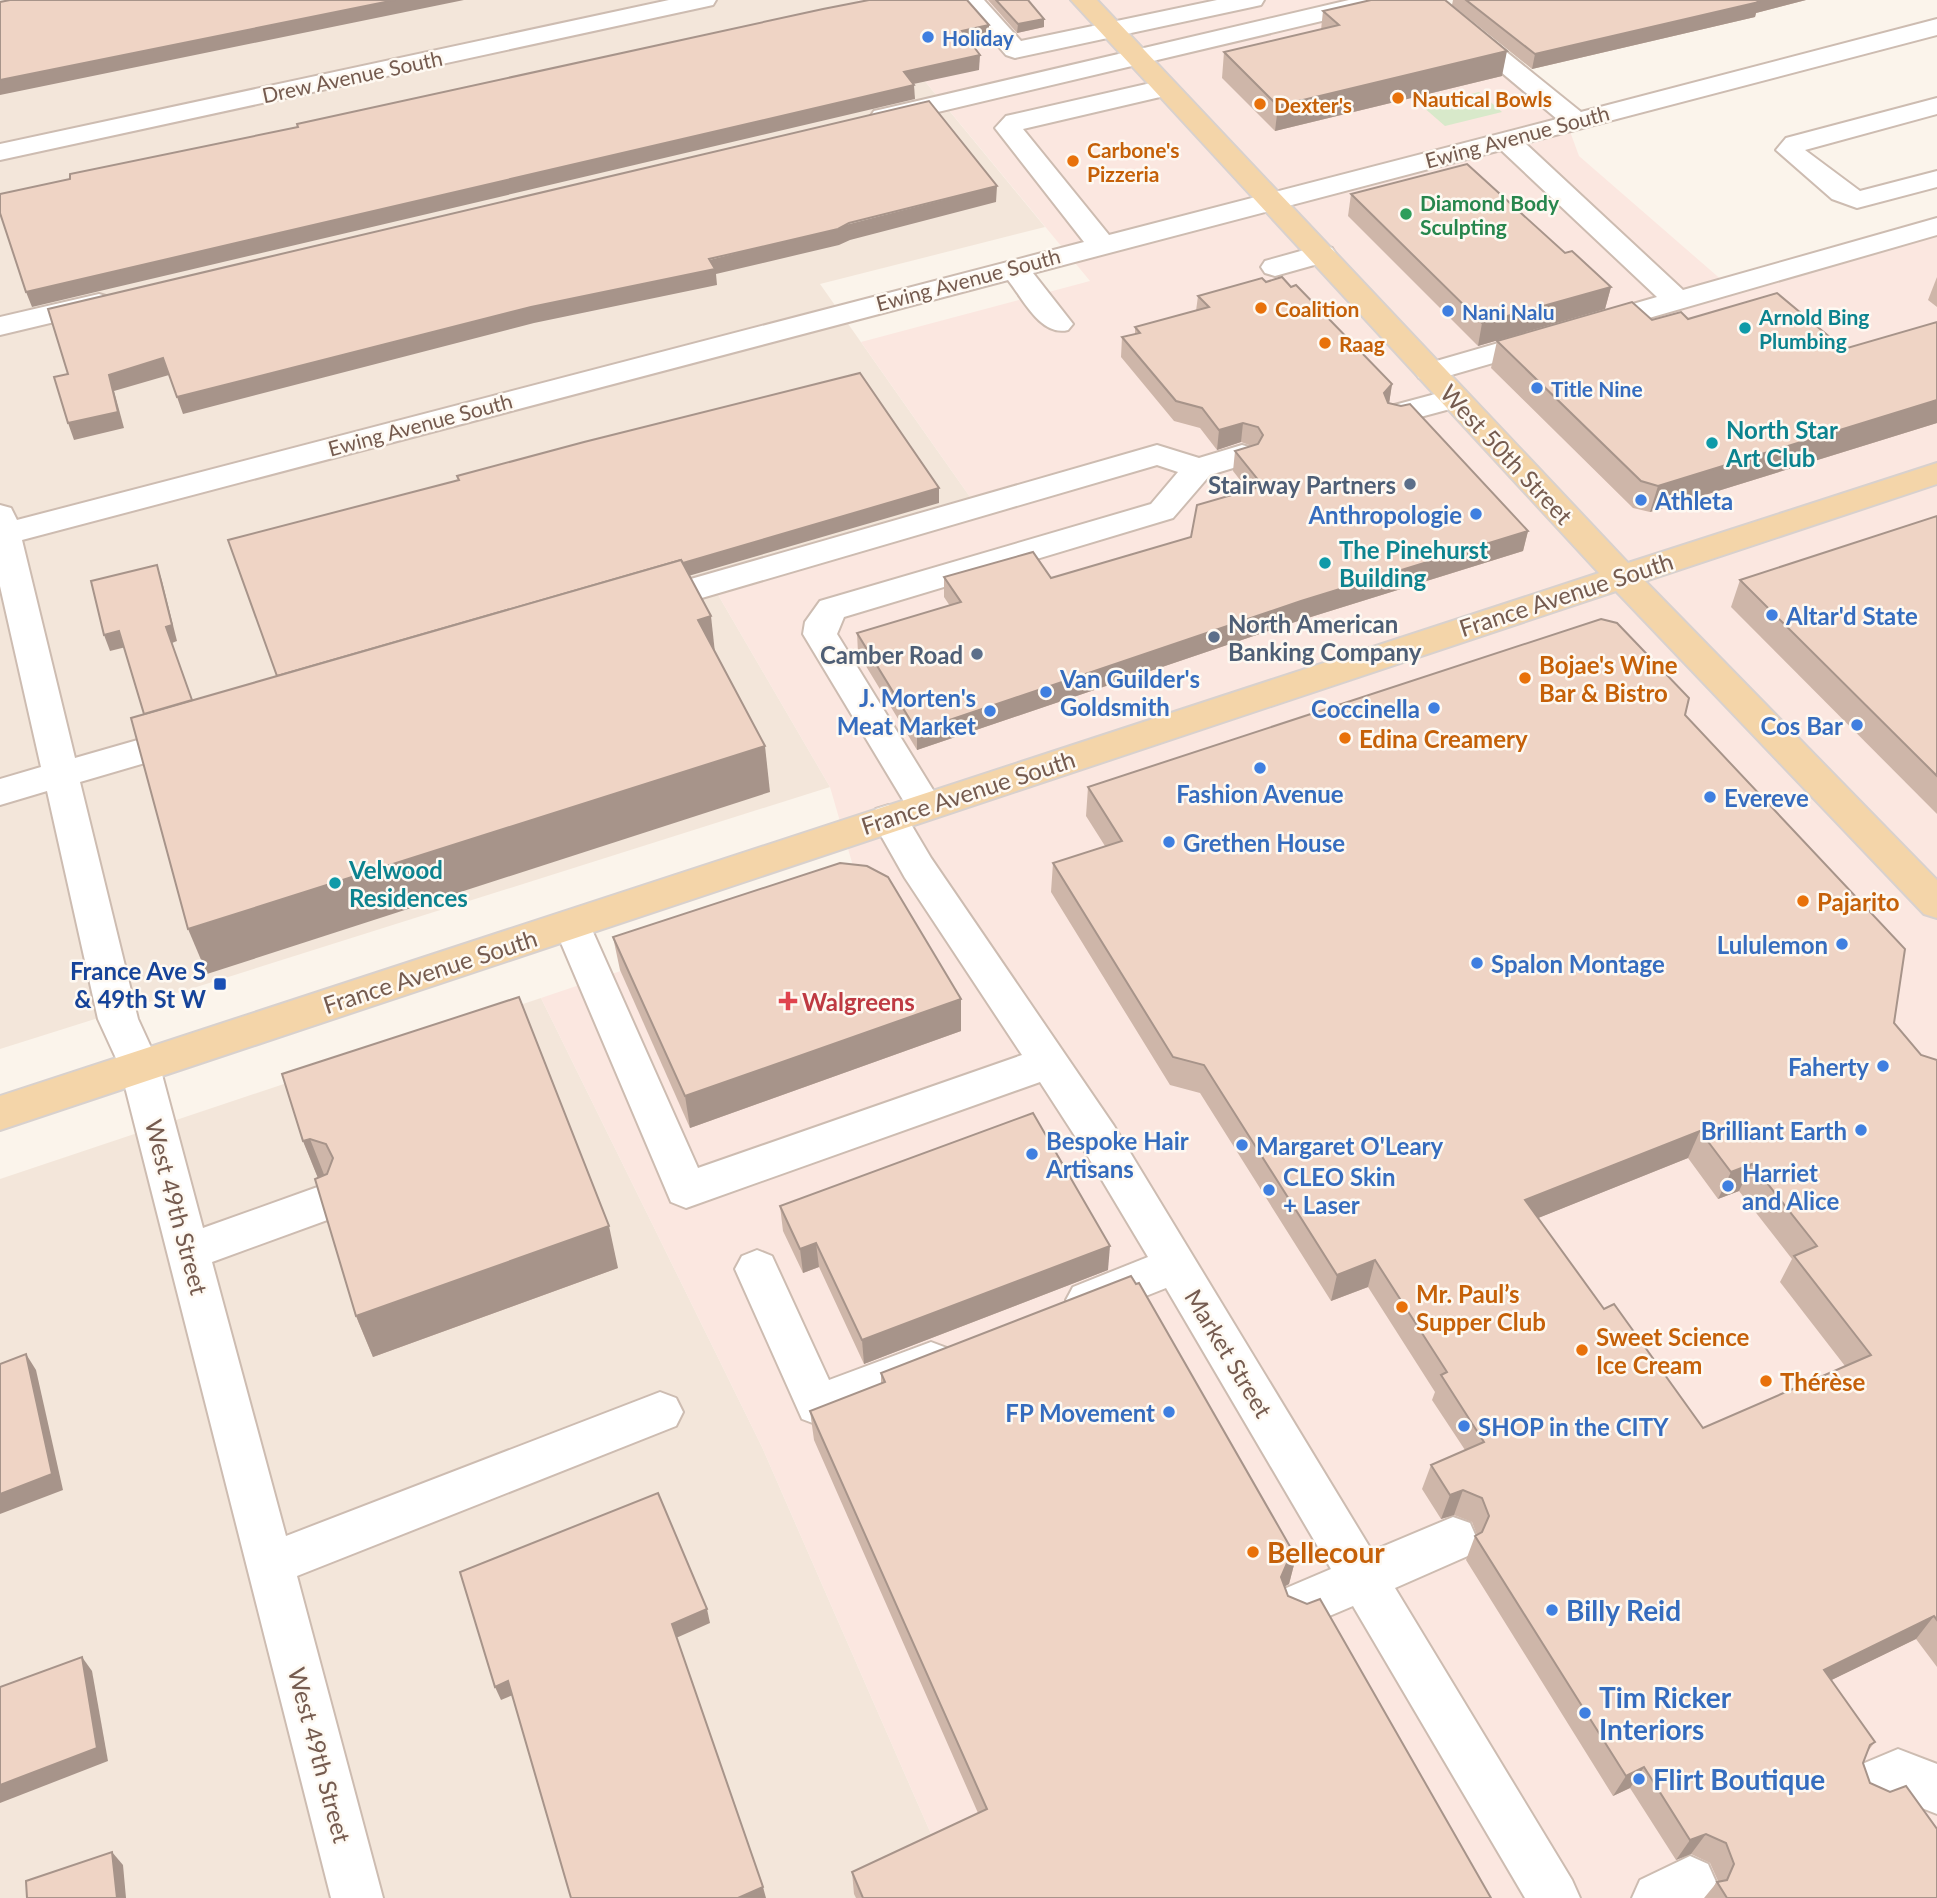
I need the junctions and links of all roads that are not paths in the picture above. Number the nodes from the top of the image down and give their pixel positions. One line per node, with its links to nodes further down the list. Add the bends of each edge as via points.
1 (704, 0): 19 (street, Drew Avenue South)
2 (942, 0): 12 (street, via 990,55)
3 (970, 0): 12 (street)
4 (1000, 0): 11 (street)
5 (1083, 0): 10 (main road, West 50th Street)
6 (1252, 0): 10 (street)
7 (1381, 0): 13 (street)
8 (1427, 0): 16 (street)
9 (1937, 27): 16 (street, Ewing Avenue South)
10 (1109, 29): 11 (street); 13 (main road, West 50th Street)
11 (1042, 44): 12 (street)
12 (1015, 50)
13 (1136, 58): 14 (main road, West 50th Street); 17 (street)
14 (1164, 88): 21 (main road, West 50th Street); 23 (street, via 1016,122 1008,128)
15 (1937, 106): 20 (street, via 1796,144 1789,150 1857,200)
16 (1576, 121): 18 (street, Ewing Avenue South)
17 (862, 122)
18 (1505, 139): 21 (street, Ewing Avenue South); 28 (street)
19 (0, 152)
20 (1937, 179)
21 (1271, 200): 23 (street, Ewing Avenue South); 24 (main road, West 50th Street)
22 (1937, 226): 28 (street)
23 (1101, 244): 25 (street, Ewing Avenue South)
24 (1322, 254): 26 (street); 31 (main road, West 50th Street)
25 (1013, 267): 29 (street); 37 (street, Ewing Avenue South)
26 (1275, 267)
27 (128, 296): 30 (street)
28 (1677, 300): 31 (street)
29 (1058, 324)
30 (0, 326)
31 (1430, 372): 32 (main road, West 50th Street)
32 (1454, 398): 33 (street); 38 (main road, West 50th Street)
33 (1398, 414)
34 (1242, 455): 35 (street)
35 (1199, 468): 39 (street, via 1157,455); 43 (street, Market Street, via 1162,511 832,609 820,634)
36 (1937, 473): 38 (main road, France Avenue South)
37 (2, 528): 41 (street, West 49th Street)
38 (1621, 576): 43 (main road, France Avenue South); 44 (main road, West 50th Street)
39 (620, 611)
40 (218, 729): 41 (street)
41 (62, 774): 42 (street); 47 (street, West 49th Street, via 118,1019)
42 (0, 792)
43 (907, 812): 45 (main road, France Avenue South); 46 (street, Market Street, via 918,868)
44 (1937, 904)
45 (572, 924): 46 (street, via 686,1190); 47 (main road, France Avenue South)
46 (1050, 1062): 51 (street, Market Street)
47 (140, 1067): 48 (main road, France Avenue South); 50 (street, West 49th Street)
48 (0, 1113)
49 (326, 1202): 50 (street)
50 (189, 1252): 57 (street, West 49th Street)
51 (1177, 1265): 53 (street); 58 (street, Market Street)
52 (757, 1269): 54 (street, via 818,1405 883,1397)
53 (1045, 1317)
54 (968, 1348)
55 (660, 1412): 57 (street)
56 (1453, 1539): 58 (street)
57 (270, 1564): 62 (street, West 49th Street)
58 (1363, 1577): 59 (street); 63 (street, Market Street)
59 (1301, 1605)
60 (1873, 1786): 61 (street, via 1898,1774)
61 (1937, 1789)
62 (357, 1898)
63 (1554, 1898)

